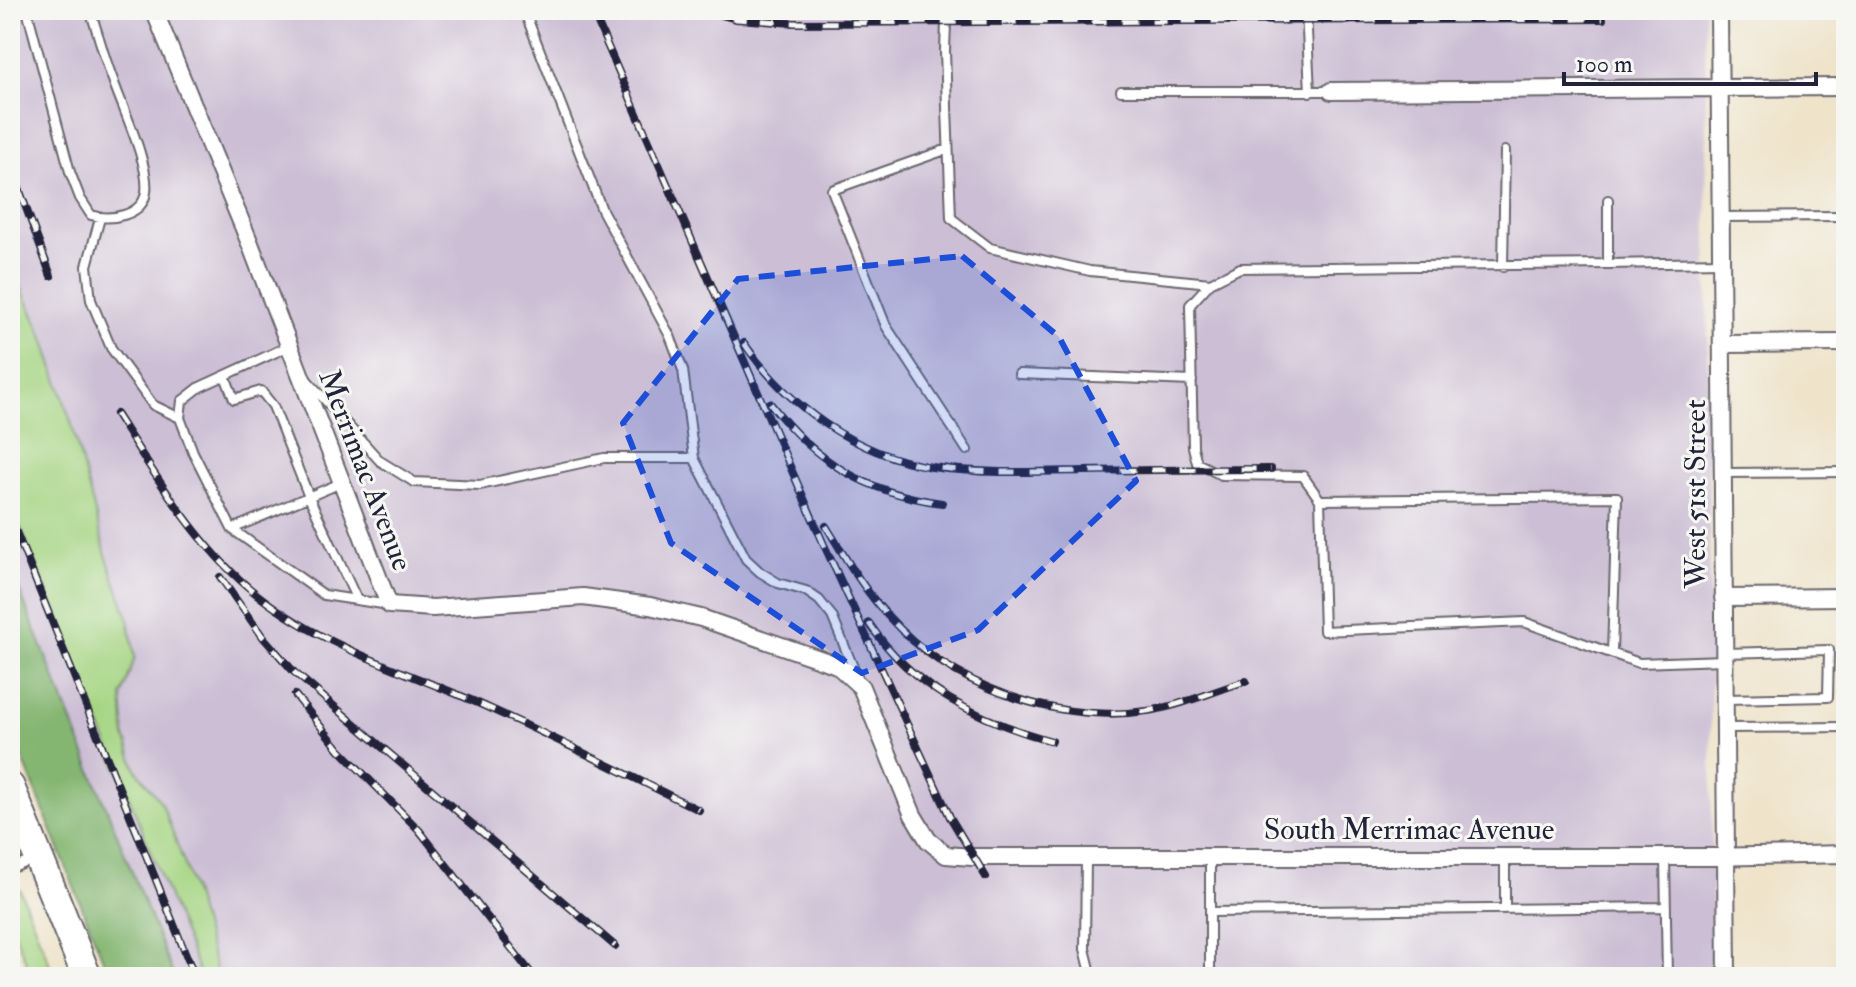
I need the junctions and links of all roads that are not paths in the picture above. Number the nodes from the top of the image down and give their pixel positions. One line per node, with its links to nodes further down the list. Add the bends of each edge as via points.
1 (27, 10): 18 (lane, via 70,172 91,215)
2 (90, 10): 18 (lane, via 140,154 147,191 133,211)
3 (154, 10): 25 (street, Merrimac Avenue)
4 (524, 10): 32 (lane, via 602,210 683,370)
5 (942, 10): 13 (lane)
6 (1306, 10): 12 (lane)
7 (1719, 10): 8 (street, West 51st Street)
8 (1720, 87): 9 (street); 11 (street); 17 (street, West 51st Street)
9 (1846, 87)
10 (1121, 91): 12 (lane)
11 (1331, 91): 12 (lane)
12 (1310, 92)
13 (948, 149): 22 (lane, via 951,218 990,248 1090,271); 31 (lane, via 832,190 886,326)
14 (1505, 151): 21 (lane)
15 (1608, 200): 20 (lane)
16 (1846, 216): 17 (lane)
17 (1721, 217): 19 (street, West 51st Street)
18 (100, 218): 30 (lane, via 87,266 91,300 111,348 153,405)
19 (1722, 262): 20 (lane); 24 (street, West 51st Street)
20 (1608, 264): 21 (lane)
21 (1503, 267): 22 (lane, via 1240,268)
22 (1210, 283): 29 (lane, via 1190,305)
23 (1846, 343): 24 (street)
24 (1722, 344): 34 (street, West 51st Street)
25 (289, 346): 26 (street, Merrimac Avenue); 28 (lane)
26 (298, 370): 32 (lane, via 380,461 414,482 480,485 604,458); 35 (street, Merrimac Avenue)
27 (1019, 374): 29 (lane)
28 (225, 376): 30 (lane, via 182,401); 36 (lane, via 234,399 261,391 273,406)
29 (1192, 381): 37 (lane, via 1197,463 1221,475 1303,476)
30 (180, 418): 38 (lane)
31 (967, 450)
32 (694, 458): 45 (lane, via 746,559 778,583 806,591 832,616)
33 (1846, 472): 34 (lane)
34 (1722, 473): 40 (street, West 51st Street)
35 (341, 483): 36 (lane); 42 (street, Merrimac Avenue)
36 (309, 497): 38 (lane); 41 (lane)
37 (1320, 500): 43 (lane, via 1324,631 1524,622); 43 (lane, via 1617,497)
38 (232, 529): 41 (lane, via 324,595)
39 (1846, 597): 40 (street)
40 (1723, 598): 44 (street, West 51st Street)
41 (357, 600): 42 (lane)
42 (389, 605): 45 (street, Merrimac Avenue, via 433,608 583,597 650,606 837,665)
43 (1612, 653): 44 (lane, via 1639,663)
44 (1724, 656): 46 (street, West 51st Street); 46 (lane, via 1829,650 1828,697)
45 (861, 687): 51 (street, Merrimac Avenue, via 928,840 946,855)
46 (1724, 699): 48 (street, West 51st Street)
47 (1846, 727): 48 (lane)
48 (1724, 728): 56 (street, West 51st Street)
49 (10, 787): 57 (highway)
50 (1846, 854): 56 (street, South Merrimac Avenue)
51 (972, 857): 52 (street, South Merrimac Avenue)
52 (1086, 857): 53 (street, South Merrimac Avenue); 63 (lane, via 1085,949)
53 (1210, 857): 54 (street, South Merrimac Avenue); 61 (lane)
54 (1505, 857): 55 (street, South Merrimac Avenue); 60 (lane)
55 (1665, 857): 56 (street, South Merrimac Avenue); 59 (lane)
56 (1726, 857): 66 (street, West 51st Street)
57 (39, 858): 58 (lane); 62 (highway)
58 (10, 869)
59 (1666, 907): 60 (lane); 65 (lane)
60 (1505, 909): 61 (lane)
61 (1210, 912): 64 (lane)
62 (87, 977)
63 (1092, 977)
64 (1210, 977)
65 (1667, 977)
66 (1727, 977)

